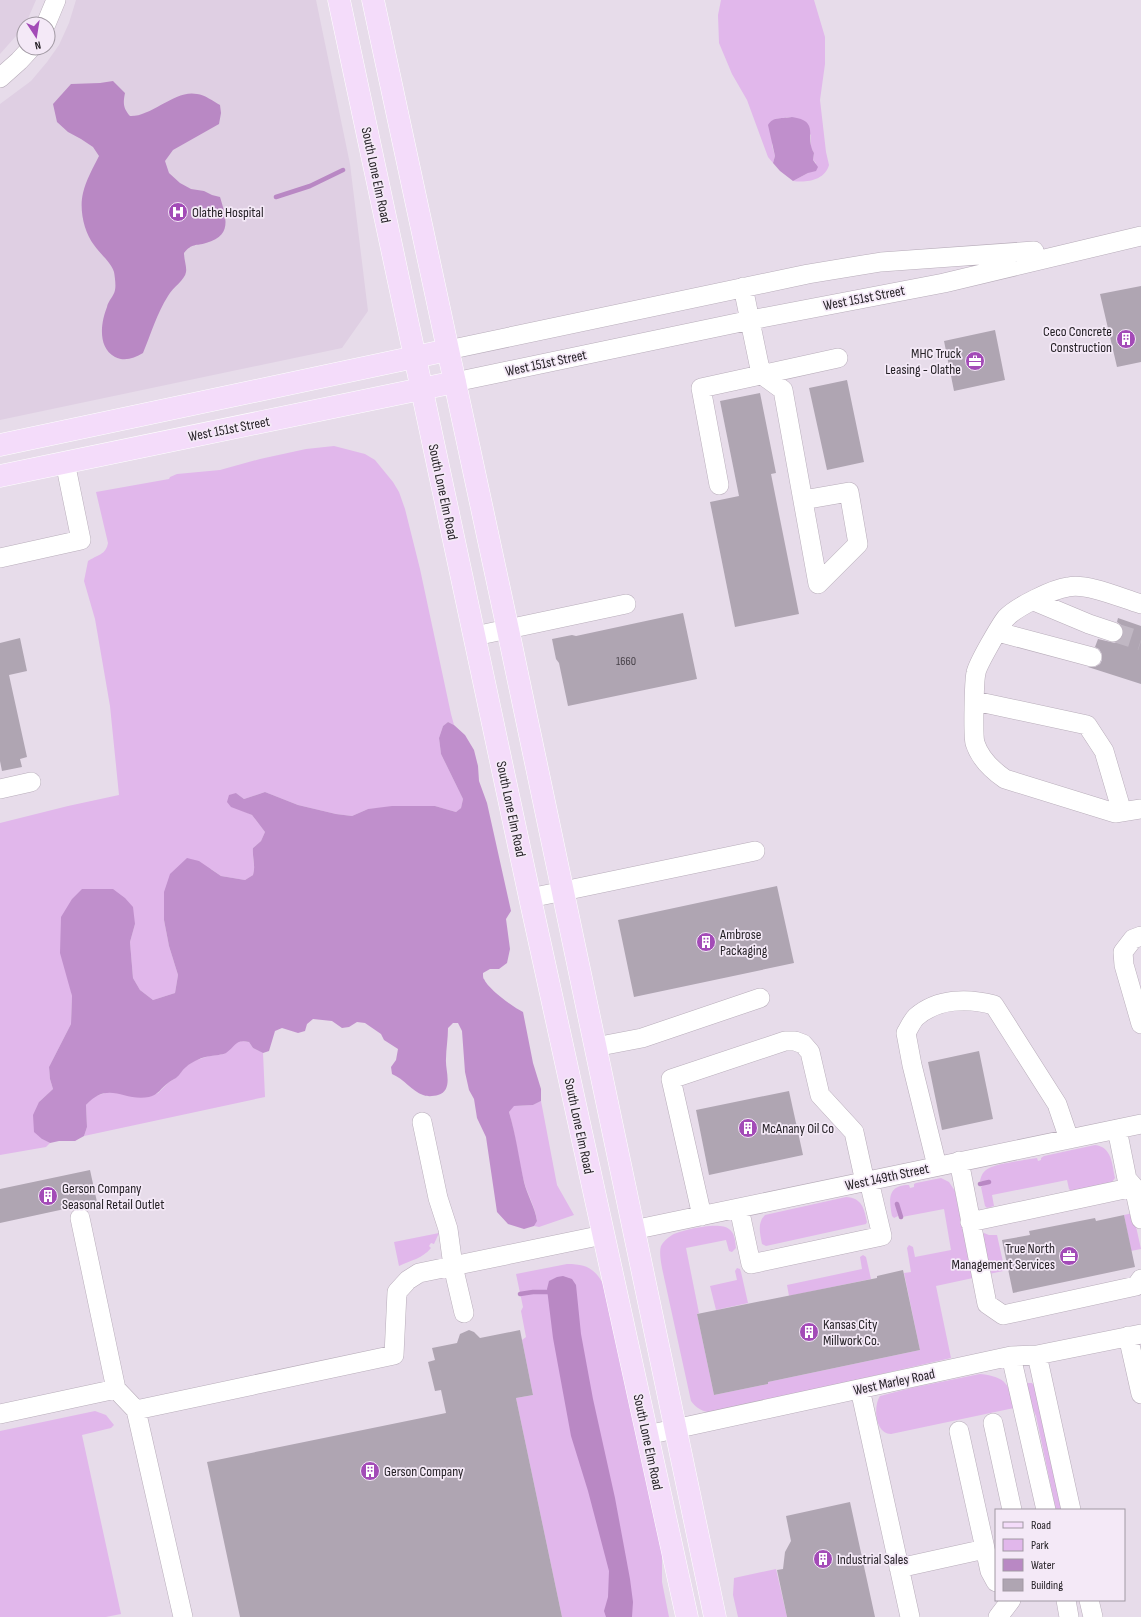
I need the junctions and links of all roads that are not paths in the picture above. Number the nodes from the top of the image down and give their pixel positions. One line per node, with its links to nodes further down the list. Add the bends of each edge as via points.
1 (56, 0): 4 (street)
2 (339, 0): 12 (main road, South Lone Elm Road)
3 (373, 0): 11 (main road, South Lone Elm Road)
4 (49, 16)
5 (24, 56): 6 (street)
6 (0, 78)
7 (1141, 236): 8 (street, West 151st Street)
8 (1092, 247): 9 (street, West 151st Street, via 881,262); 10 (street, West 151st Street, via 944,283)
9 (743, 287): 10 (street); 11 (street, West 151st Street)
10 (751, 320): 14 (street); 15 (street, West 151st Street)
11 (448, 350): 12 (main road, West 151st Street); 15 (main road, South Lone Elm Road)
12 (414, 356): 16 (main road, South Lone Elm Road); 17 (main road, West 151st Street)
13 (838, 358): 14 (street)
14 (761, 374): 20 (street, via 701,388); 21 (street, via 783,390)
15 (455, 382): 16 (main road, West 151st Street); 26 (main road, South Lone Elm Road)
16 (421, 390): 18 (main road, West 151st Street); 29 (main road, South Lone Elm Road)
17 (0, 445)
18 (65, 462): 19 (main road, West 151st Street); 22 (street, via 82,540)
19 (0, 476)
20 (718, 485)
21 (803, 500): 21 (street, via 811,546 818,584 858,544 849,492)
22 (0, 558)
23 (1034, 601): 25 (street, via 1056,590 1083,586); 27 (street, via 1006,617); 28 (street)
24 (626, 604): 26 (street)
25 (1141, 604)
26 (508, 630): 29 (street); 37 (main road, South Lone Elm Road)
27 (998, 632): 30 (street); 31 (street, via 976,673)
28 (1113, 632)
29 (474, 636): 38 (main road, South Lone Elm Road)
30 (1092, 657)
31 (975, 701): 35 (street, via 1087,725 1104,751); 35 (street, via 974,742 981,757 994,771 1005,779 1115,813)
32 (31, 782): 33 (street)
33 (0, 789)
34 (1141, 809): 35 (street)
35 (1122, 812)
36 (755, 851): 37 (street)
37 (562, 892): 38 (street); 42 (main road, South Lone Elm Road)
38 (530, 898): 57 (main road, South Lone Elm Road)
39 (1141, 936): 41 (street, via 1133,939 1123,952 1124,965)
40 (760, 998): 42 (street, via 642,1038)
41 (1141, 1024)
42 (595, 1047): 56 (main road, South Lone Elm Road)
43 (422, 1122): 58 (street, via 438,1198 448,1229)
44 (1141, 1124): 45 (street, West 149th Street)
45 (1117, 1129): 46 (street, West 149th Street); 50 (street, via 1127,1179)
46 (1069, 1139): 47 (street, West 149th Street); 48 (street, via 1057,1104 994,1005 979,1001 933,1005 915,1018 906,1033)
47 (959, 1161): 48 (street, West 149th Street); 55 (street)
48 (937, 1166): 49 (street, West 149th Street)
49 (867, 1182): 51 (street, West 149th Street); 51 (street, via 882,1236 751,1264); 52 (street, via 854,1132 820,1095 810,1052 803,1044 785,1041 672,1079)
50 (1134, 1187): 54 (street); 55 (street)
51 (739, 1208): 52 (street, West 149th Street)
52 (702, 1216): 56 (street, West 149th Street)
53 (80, 1218): 64 (street)
54 (1141, 1219)
55 (970, 1222): 59 (street, via 988,1304 1003,1315 1136,1286)
56 (633, 1230): 70 (main road, South Lone Elm Road)
57 (603, 1235): 58 (street); 72 (main road, South Lone Elm Road)
58 (453, 1266): 60 (street); 67 (street, via 419,1273 397,1292 394,1355)
59 (1141, 1279)
60 (464, 1313)
61 (1134, 1335): 62 (street, West Marley Road); 66 (street)
62 (1037, 1355): 63 (street, West Marley Road); 75 (street)
63 (1011, 1356): 65 (street, West Marley Road); 74 (street)
64 (116, 1389): 67 (street); 68 (street)
65 (860, 1389): 70 (street, West Marley Road); 77 (street)
66 (1141, 1394)
67 (136, 1410): 82 (street)
68 (0, 1414)
69 (993, 1423): 73 (street)
70 (676, 1430): 72 (street, West Marley Road); 84 (main road, South Lone Elm Road)
71 (959, 1431): 76 (street)
72 (647, 1436): 83 (main road, South Lone Elm Road)
73 (1012, 1509)
74 (1046, 1509)
75 (1071, 1509)
76 (985, 1549): 77 (street); 78 (street)
77 (899, 1568): 85 (street)
78 (995, 1580)
79 (1010, 1601): 86 (street)
80 (1066, 1601): 87 (street)
81 (1089, 1601): 88 (street)
82 (183, 1617)
83 (687, 1617)
84 (715, 1617)
85 (910, 1617)
86 (998, 1617)
87 (1069, 1617)
88 (1092, 1617)

